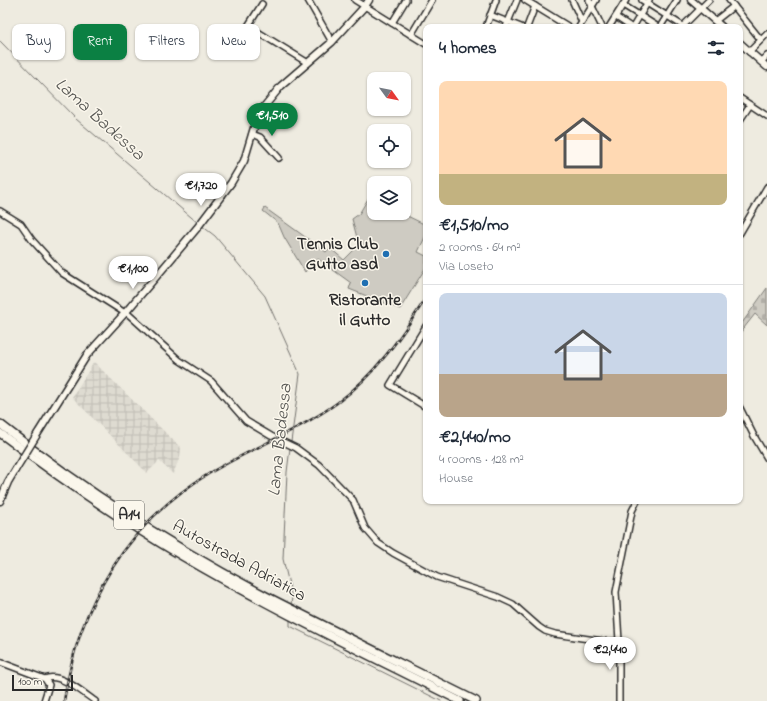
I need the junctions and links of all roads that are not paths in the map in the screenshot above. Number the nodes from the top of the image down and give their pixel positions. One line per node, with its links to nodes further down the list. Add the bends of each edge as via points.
1 (308, 0): 49 (street)
2 (369, 0): 24 (main road)
3 (406, 0): 32 (street)
4 (432, 0): 46 (street)
5 (496, 0): 26 (street)
6 (517, 0): 34 (street)
7 (525, 0): 21 (street)
8 (572, 0): 31 (street)
9 (589, 0): 22 (street)
10 (596, 0): 22 (street)
11 (626, 0): 20 (street)
12 (642, 0): 18 (street)
13 (677, 0): 28 (street)
14 (690, 0): 25 (main road)
15 (709, 0): 25 (street)
16 (729, 0): 23 (street)
17 (357, 1): 24 (street)
18 (648, 2): 27 (street); 28 (street)
19 (262, 4): 55 (street, via 248,26)
20 (623, 5): 27 (street); 29 (street)
21 (535, 6): 35 (street); 36 (street)
22 (592, 6): 31 (street); 37 (street)
23 (734, 6): 30 (street); 48 (street)
24 (363, 9): 32 (street); 49 (main road)
25 (701, 9): 30 (main road); 44 (street)
26 (490, 15): 33 (street); 34 (street)
27 (639, 16): 40 (street); 41 (street)
28 (667, 16): 42 (street); 43 (street)
29 (616, 17): 38 (street); 39 (street)
30 (715, 21): 45 (main road)
31 (582, 22)
32 (392, 23): 46 (street)
33 (487, 24)
34 (507, 24)
35 (528, 24)
36 (564, 24)
37 (601, 24)
38 (611, 24)
39 (627, 24)
40 (634, 24)
41 (654, 24)
42 (661, 24)
43 (679, 24)
44 (686, 24)
45 (718, 24)
46 (411, 34): 50 (street)
47 (767, 34): 48 (street)
48 (761, 40): 52 (street)
49 (332, 42): 55 (main road)
50 (423, 42)
51 (743, 46): 52 (main road)
52 (749, 52): 54 (main road)
53 (767, 56): 54 (street)
54 (761, 62): 56 (main road)
55 (308, 63): 61 (main road, via 271,97 259,114)
56 (767, 67)
57 (743, 100): 58 (street)
58 (750, 104): 59 (street); 60 (street)
59 (766, 114)
60 (743, 115)
61 (252, 134): 62 (street, via 260,137); 66 (main road, via 244,161 220,197)
62 (279, 158)
63 (767, 187): 65 (street)
64 (0, 212): 66 (street, via 21,224 62,273)
65 (743, 228)
66 (126, 313): 73 (main road, bridge, via 82,361 8,482); 77 (street, via 179,360 211,381 246,421 296,448 319,465 353,500 364,528 378,543 393,553 437,577 513,604 545,631 609,642)
67 (423, 331): 68 (street, via 390,385)
68 (423, 405)
69 (743, 414): 72 (street)
70 (0, 424): 75 (highway, Autostrada Adriatica / A14, via 138,521)
71 (0, 433): 75 (highway, Autostrada Adriatica / A14, via 86,495 151,537 199,566)
72 (767, 458)
73 (0, 501)
74 (636, 504): 77 (street, via 616,592)
75 (264, 598): 76 (highway, Autostrada Adriatica / A14)
76 (298, 616): 82 (highway, Autostrada Adriatica / A14); 83 (highway, Autostrada Adriatica / A14)
77 (619, 641): 84 (street)
78 (0, 662): 79 (street)
79 (45, 679): 80 (street, via 49,685); 81 (street, via 51,677 63,680)
80 (44, 701)
81 (94, 701)
82 (460, 701)
83 (476, 701)
84 (619, 701)

